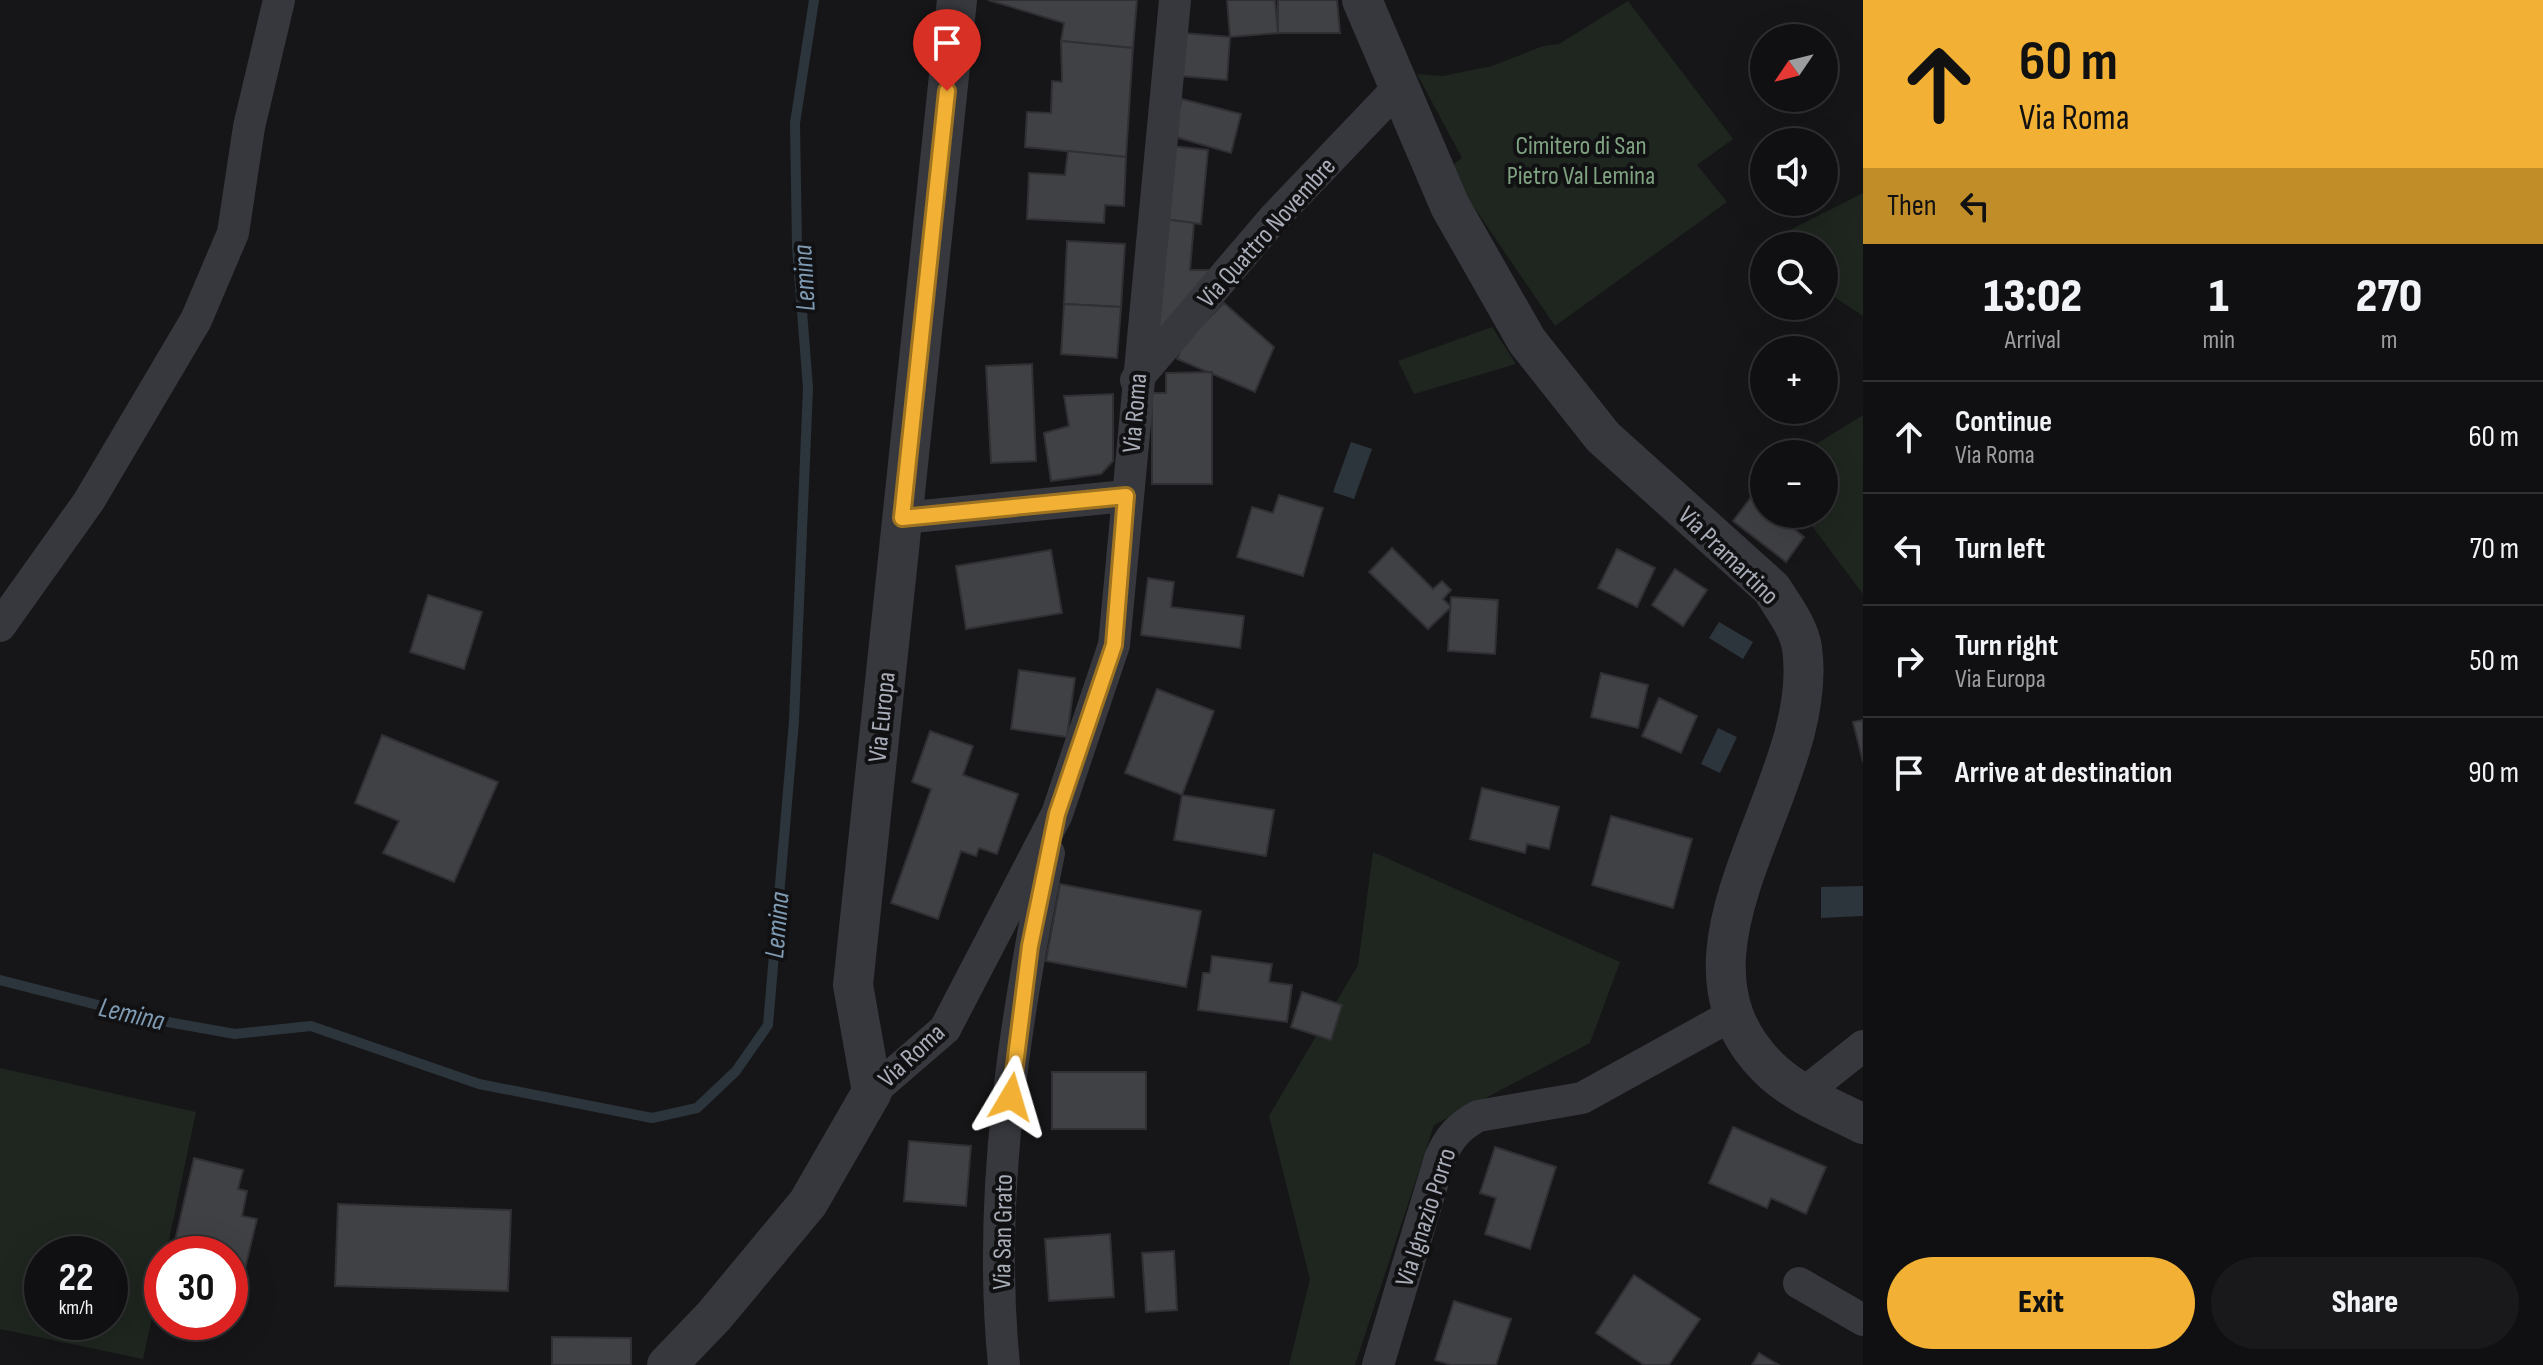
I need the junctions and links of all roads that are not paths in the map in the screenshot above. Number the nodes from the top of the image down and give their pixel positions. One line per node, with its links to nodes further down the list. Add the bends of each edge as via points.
1 (279, 0): 9 (street, via 249,127 233,233 196,320 89,501)
2 (957, 0): 8 (street, Via Europa)
3 (1175, 0): 6 (street, Via Roma)
4 (1362, 0): 5 (street, Via Pramartino)
5 (1399, 87): 6 (street, Via Quattro Novembre, via 1273,219); 11 (street, Via Pramartino, via 1450,206 1550,375 1603,437 1772,589 1802,645 1802,703 1726,943)
6 (1136, 380): 7 (street, Via Roma)
7 (1126, 496): 8 (street); 10 (street, Via Roma, via 1114,645)
8 (902, 518): 13 (street, Via Europa, via 853,985)
9 (0, 626)
10 (1057, 814): 13 (street, Via Roma, via 945,1029); 19 (street, Via San Grato, via 1030,946 998,1213)
11 (1732, 1015): 14 (street, Via Pramartino, via 1757,1056); 20 (street, Via Ignazio Porro, via 1582,1098 1478,1116 1463,1124 1440,1158)
12 (1863, 1046): 14 (street)
13 (872, 1092): 18 (street, via 808,1203)
14 (1804, 1093): 15 (street, Via Pramartino)
15 (1863, 1124)
16 (1799, 1283): 17 (street)
17 (1863, 1320)
18 (667, 1365)
19 (1004, 1365)
20 (1378, 1365)

